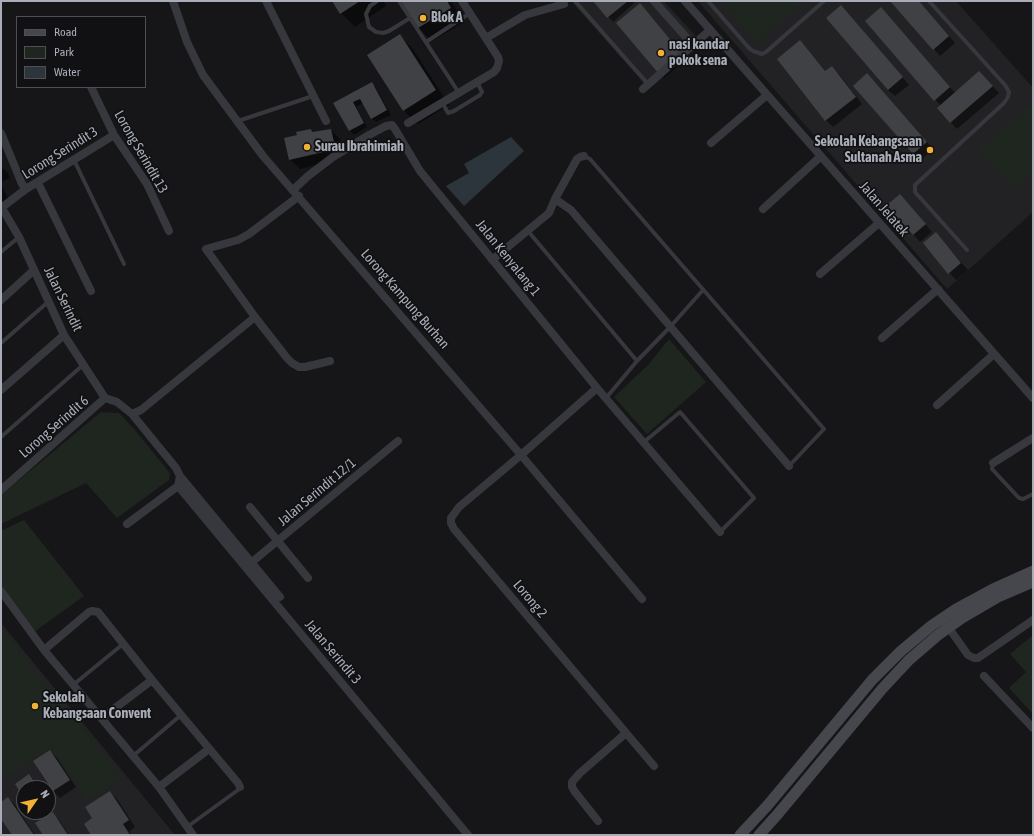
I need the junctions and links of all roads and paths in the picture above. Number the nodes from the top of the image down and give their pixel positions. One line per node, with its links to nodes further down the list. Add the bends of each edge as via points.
1 (173, 1): 27 (street, Lorong Kampung Burhan, via 202,75)
2 (266, 1): 24 (street)
3 (377, 1): 14 (lane, via 370,6 366,14 369,27 376,32 389,31)
4 (399, 1): 14 (lane)
5 (462, 1): 13 (street)
6 (575, 1): 20 (lane)
7 (654, 1): 18 (street)
8 (685, 1): 15 (street, Jalan Jelatek)
9 (708, 1): 10 (lane, via 749,48 762,54)
10 (824, 1)
11 (929, 1): 45 (lane, via 1009,92 1004,103 918,182 914,189)
12 (564, 4): 16 (street, via 525,15)
13 (470, 13): 16 (street); 17 (lane)
14 (410, 18): 17 (lane)
15 (710, 30): 18 (street); 23 (street, Jalan Jelatek)
16 (486, 38): 19 (street, via 498,57 498,65 494,72)
17 (426, 42): 22 (lane)
18 (693, 46): 20 (street)
19 (477, 82): 22 (street); 25 (lane, via 482,92 480,95 454,111 448,112)
20 (646, 86)
21 (91, 88): 30 (street, Lorong Serindit 13)
22 (459, 93): 25 (street)
23 (767, 95): 31 (street); 33 (street, Jalan Jelatek)
24 (313, 96): 26 (street); 27 (lane)
25 (442, 102): 28 (street)
26 (326, 121)
27 (237, 122): 37 (street, Lorong Kampung Burhan)
28 (408, 123)
29 (1, 133): 36 (street)
30 (114, 135): 34 (street, Lorong Serindit 3); 42 (street, Lorong Serindit 13, via 147,184)
31 (711, 143)
32 (584, 156): 38 (street, via 577,159); 51 (lane, via 590,159)
33 (821, 156): 40 (street); 41 (street, Jalan Jelatek)
34 (74, 160): 35 (street, Lorong Serindit 3); 48 (lane)
35 (38, 183): 36 (street, Lorong Serindit 3); 53 (street)
36 (26, 189): 39 (street, Lorong Serindit 3)
37 (296, 193): 47 (street, Jalan Kenyalang 1, via 308,176 332,157 392,125 420,171); 56 (street, via 249,234 238,240 206,249); 76 (street, Lorong Kampung Burhan)
38 (555, 199): 43 (street, via 549,213); 57 (street, via 571,210)
39 (2, 208): 44 (street, Jalan Serindit)
40 (763, 209)
41 (879, 222): 50 (street); 52 (street, Jalan Jelatek)
42 (169, 231)
43 (528, 231): 47 (street); 63 (lane)
44 (19, 237): 46 (lane); 49 (street, Jalan Serindit)
45 (967, 250)
46 (1, 252)
47 (492, 260): 65 (street, Jalan Kenyalang 1)
48 (124, 264)
49 (34, 270): 54 (street); 55 (street, Jalan Serindit)
50 (820, 274)
51 (703, 290): 57 (lane); 78 (lane, via 824,429)
52 (938, 290): 59 (street); 61 (street, Jalan Jelatek)
53 (90, 291)
54 (1, 300)
55 (49, 302): 58 (street, Jalan Serindit); 60 (lane)
56 (255, 317): 62 (street, via 292,363 305,367); 71 (street, via 141,410)
57 (670, 327): 63 (lane); 78 (street)
58 (64, 335): 64 (street, Jalan Serindit); 66 (street)
59 (882, 338)
60 (1, 343)
61 (994, 354): 68 (street, Jalan Jelatek); 70 (street)
62 (330, 361)
63 (637, 361): 69 (lane)
64 (84, 365): 67 (street, Jalan Serindit); 72 (lane)
65 (597, 388): 69 (street, Jalan Kenyalang 1); 76 (street)
66 (1, 390)
67 (105, 398): 71 (street, via 117,402); 81 (street, Lorong Serindit 6)
68 (1033, 398)
69 (608, 400): 75 (street, Jalan Kenyalang 1)
70 (937, 405)
71 (132, 414): 79 (street)
72 (1, 437)
73 (1033, 438): 77 (street)
74 (398, 441): 86 (street, Jalan Serindit 12/1)
75 (644, 442): 85 (street, Jalan Kenyalang 1); 85 (lane, via 680,412 754,498)
76 (521, 455): 93 (street, Lorong Kampung Burhan); 104 (street, Lorong 2, via 458,507 451,518 451,523)
77 (993, 463): 82 (lane, via 992,469 1019,498 1023,499)
78 (789, 466)
79 (180, 476): 80 (street); 87 (street)
80 (178, 486): 84 (street); 113 (street, Jalan Serindit 3)
81 (1, 490)
82 (1033, 494)
83 (250, 508): 86 (street)
84 (127, 524)
85 (720, 532)
86 (277, 541): 87 (street, Jalan Serindit 12/1); 89 (street)
87 (252, 562): 92 (street)
88 (1033, 571): 95 (main road, via 981,595)
89 (308, 578)
90 (1033, 582): 95 (main road)
91 (1, 591): 97 (street)
92 (280, 596)
93 (642, 599)
94 (1033, 620): 95 (street, via 978,658 968,655)
95 (945, 623): 114 (main road, via 901,651 872,680); 115 (main road, via 897,672)
96 (123, 644): 97 (street, via 100,614 92,611); 99 (street); 100 (lane)
97 (44, 650): 100 (street)
98 (984, 676): 103 (street)
99 (152, 680): 101 (street); 102 (street)
100 (74, 685): 102 (street)
101 (181, 715): 105 (street); 106 (lane)
102 (102, 718): 106 (street)
103 (1033, 728)
104 (626, 733): 107 (street, Lorong 2); 110 (street, via 572,782 575,792)
105 (209, 749): 108 (street); 109 (street)
106 (133, 756): 108 (street)
107 (654, 766)
108 (159, 787): 111 (street)
109 (240, 787): 111 (lane)
110 (598, 821)
111 (187, 827): 112 (street)
112 (193, 835)
113 (468, 835)
114 (740, 835)
115 (759, 835)

